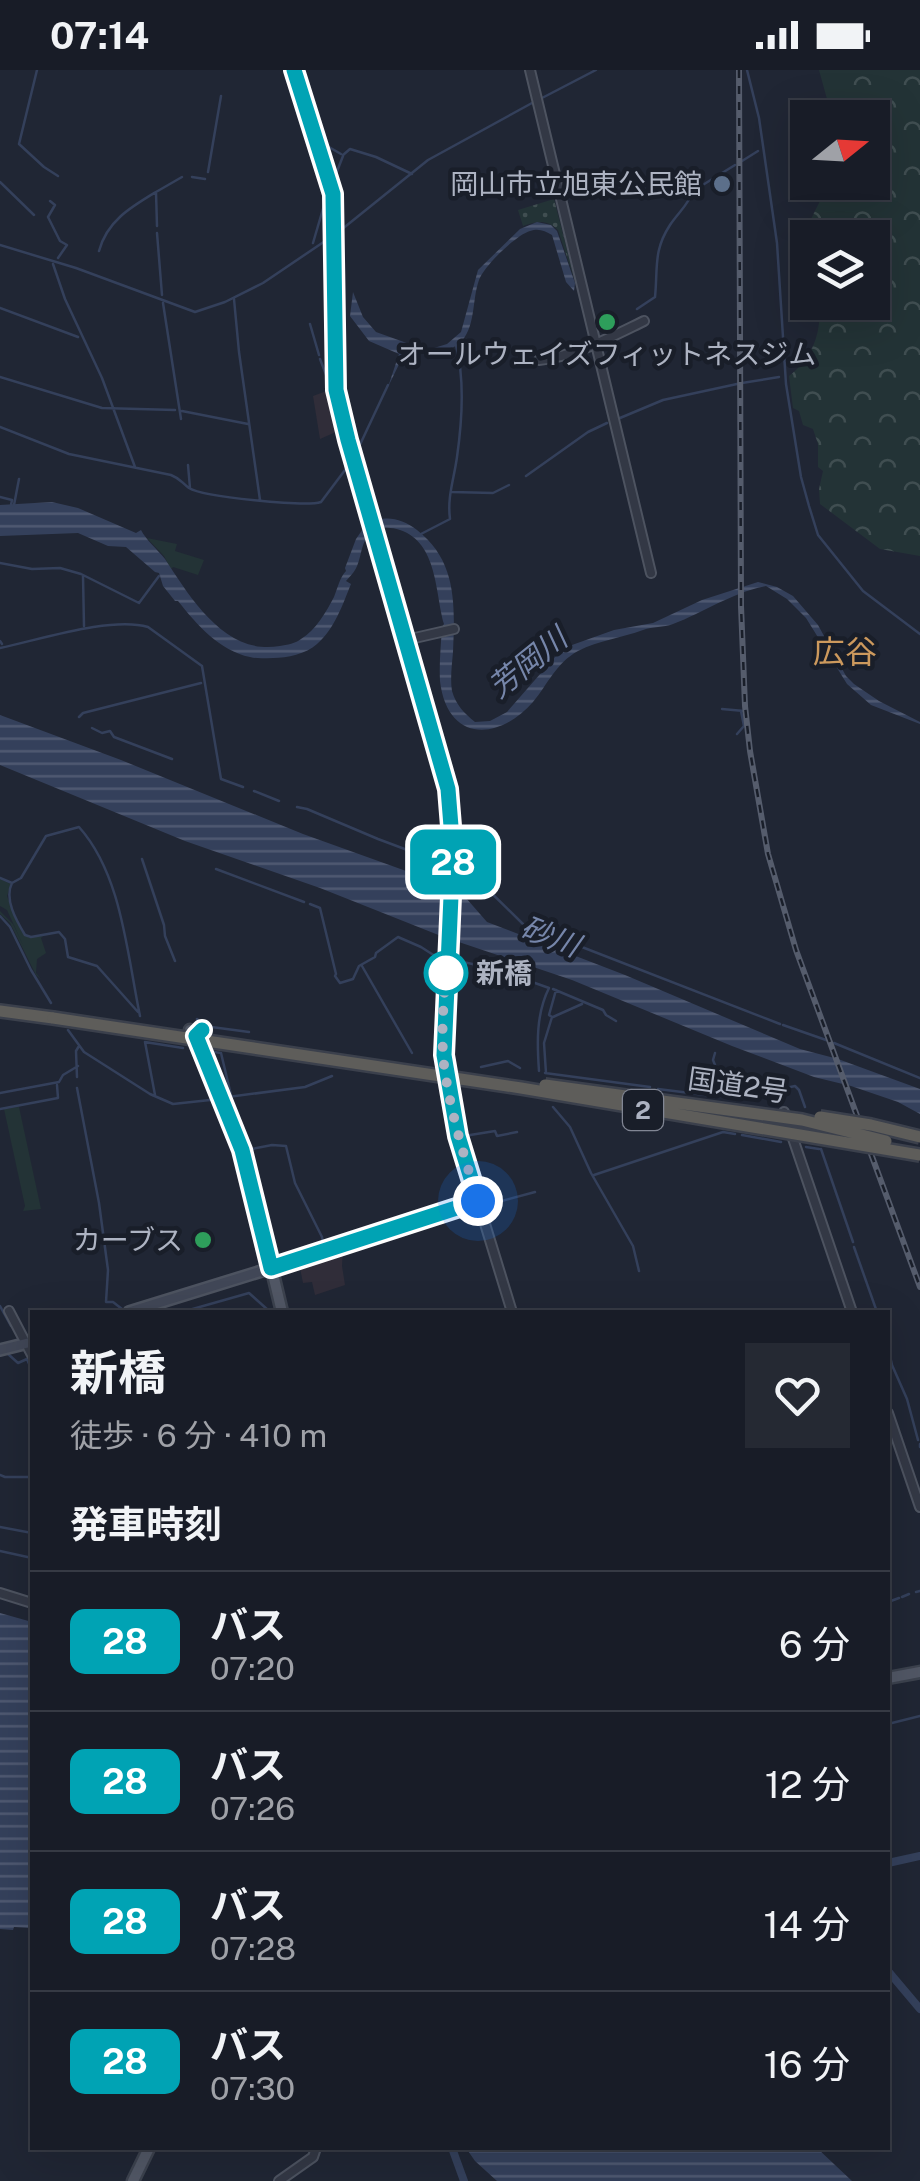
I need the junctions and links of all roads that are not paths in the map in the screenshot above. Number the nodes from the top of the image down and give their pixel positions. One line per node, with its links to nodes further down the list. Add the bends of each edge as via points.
1 (294, 70): 8 (main road, via 333,194 336,390)
2 (530, 70): 4 (street)
3 (644, 321): 4 (street)
4 (595, 344): 5 (street); 6 (street)
5 (539, 360)
6 (648, 569)
7 (454, 629): 8 (street)
8 (406, 640): 23 (main road, via 448,789 452,879 444,1065)
9 (0, 1011): 12 (highway, 国道2号 / 2, bridge)
10 (215, 1046): 11 (main road)
11 (207, 1062): 24 (main road, via 242,1150); 24 (main road, via 194,1035)
12 (367, 1064): 15 (highway, 国道2号 / 2, bridge); 18 (highway, 国道2号 / 2, bridge)
13 (594, 1086): 16 (highway)
14 (586, 1104): 16 (highway)
15 (736, 1110): 19 (highway, 国道2号 / 2, bridge); 20 (highway, bridge, via 843,1120)
16 (700, 1111): 19 (highway, bridge); 21 (highway, bridge)
17 (784, 1112): 28 (street)
18 (772, 1130): 21 (highway, 国道2号 / 2, bridge); 22 (highway, bridge)
19 (869, 1136): 22 (highway, 国道2号 / 2, bridge)
20 (920, 1137)
21 (895, 1149): 22 (highway, 国道2号 / 2, bridge)
22 (920, 1155)
23 (479, 1205): 24 (main road); 27 (street)
24 (268, 1269): 25 (main road); 26 (main road)
25 (135, 1310)
26 (278, 1310)
27 (511, 1310)
28 (851, 1310)
29 (9, 1312): 30 (street)
30 (30, 1343): 31 (main road)
31 (0, 1350)
32 (890, 1424): 33 (street)
33 (920, 1507)
34 (0, 1594): 35 (street)
35 (30, 1602)
36 (920, 1669): 37 (main road)
37 (890, 1676)
38 (151, 2150): 40 (main road)
39 (315, 2150): 41 (street)
40 (136, 2181)
41 (279, 2181)

